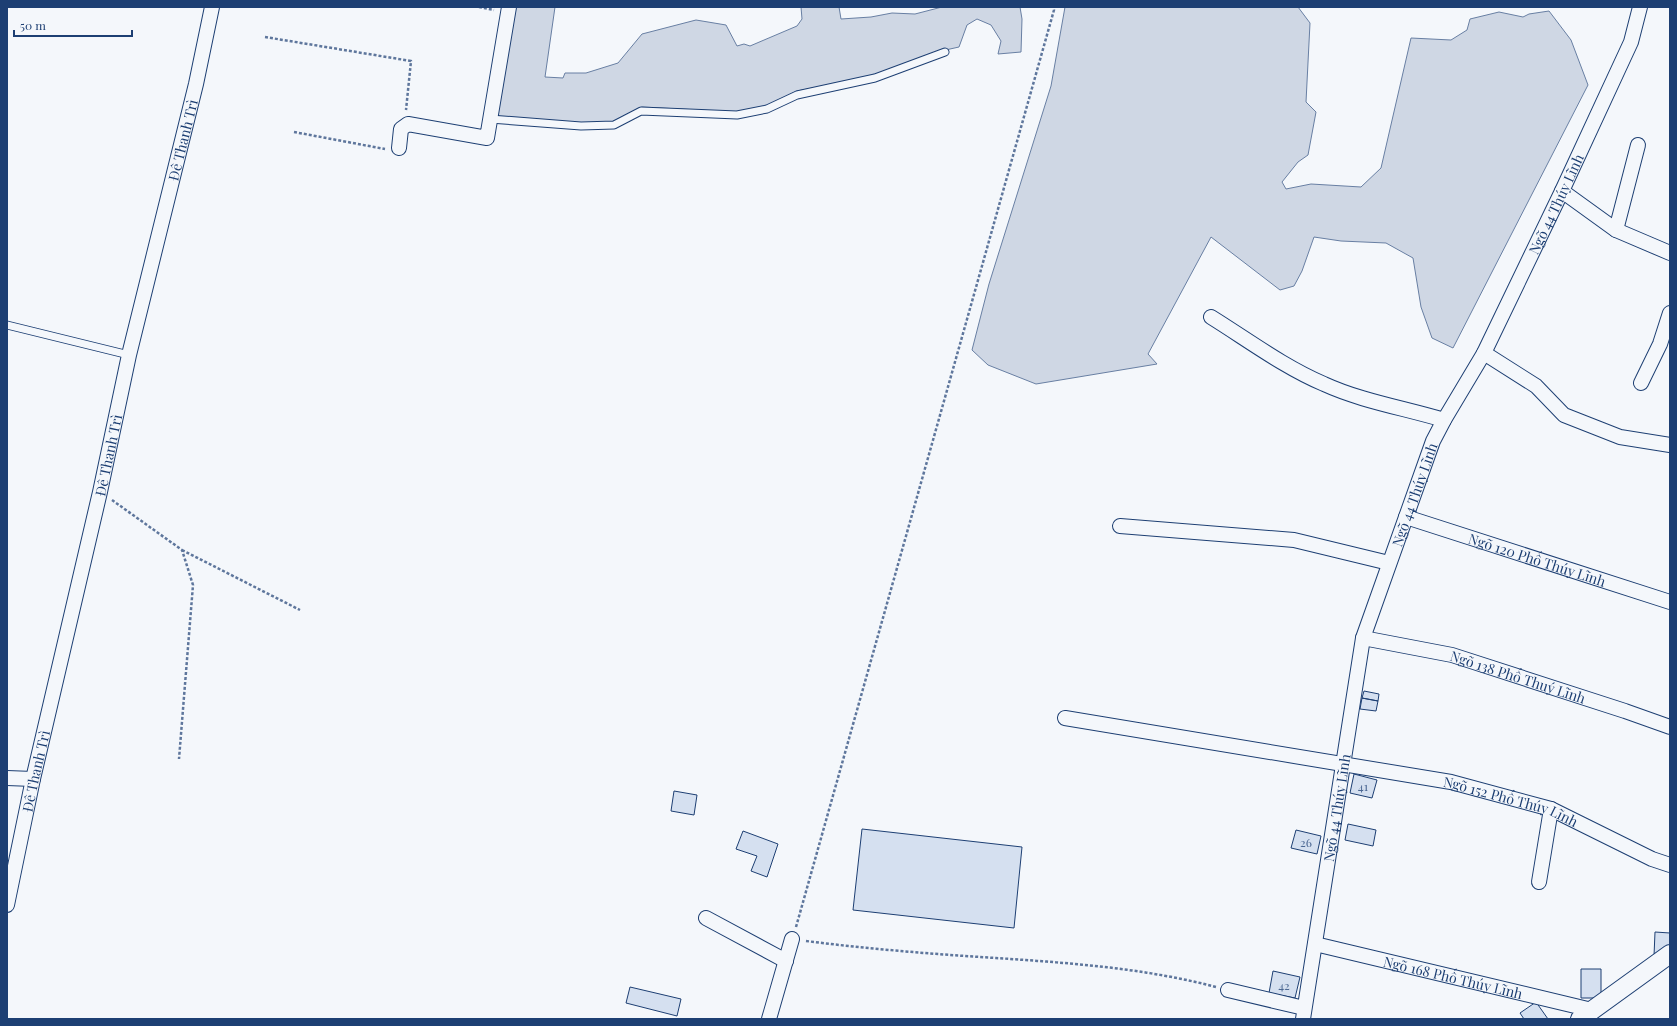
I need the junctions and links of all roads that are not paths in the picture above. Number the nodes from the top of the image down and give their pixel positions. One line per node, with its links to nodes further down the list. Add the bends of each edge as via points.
1 (212, 7): 16 (street, Đê Thanh Trì, via 196,84)
2 (509, 7): 5 (street)
3 (1640, 7): 8 (street, Ngõ 44 Thúy Lĩnh, via 1631,42)
4 (945, 52): 5 (lane, via 875,78 797,95 767,109 737,115 641,111 614,125 581,126)
5 (490, 119): 7 (street, via 487,138 408,124 401,129)
6 (1638, 144): 9 (street)
7 (399, 148)
8 (1562, 191): 9 (street); 15 (street, Ngõ 44 Thúy Lĩnh)
9 (1616, 230): 10 (street)
10 (1670, 253)
11 (1670, 313): 14 (street)
12 (1211, 317): 18 (street, via 1297,372 1325,385)
13 (7, 325): 16 (lane)
14 (1665, 346): 17 (street)
15 (1484, 352): 18 (street, Ngõ 44 Thúy Lĩnh); 19 (street, via 1536,386 1564,415 1620,437)
16 (129, 355): 29 (street, Đê Thanh Trì)
17 (1642, 383)
18 (1444, 420): 20 (street, Ngõ 44 Thúy Lĩnh, via 1433,441)
19 (1670, 445)
20 (1406, 517): 22 (street, Ngõ 44 Thúy Lĩnh); 23 (street, Ngõ 120 Phố Thúy Lĩnh)
21 (1120, 526): 22 (street, via 1294,540)
22 (1388, 564): 24 (street, Ngõ 44 Thúy Lĩnh)
23 (1670, 602)
24 (1363, 638): 26 (street, Ngõ 138 Phố Thuý Lĩnh, via 1452,655); 27 (street, Ngõ 44 Thúy Lĩnh)
25 (1065, 718): 27 (street, Ngõ 152 Phố Thúy Lĩnh)
26 (1670, 727)
27 (1343, 764): 30 (street, Ngõ 152 Phố Thúy Lĩnh, via 1451,782); 36 (street, Ngõ 44 Thúy Lĩnh)
28 (7, 778): 29 (street)
29 (33, 779): 33 (street, Đê Thanh Trì)
30 (1551, 809): 31 (street, Ngõ 152 Phố Thúy Lĩnh, via 1652,859); 32 (street)
31 (1670, 865)
32 (1539, 882)
33 (7, 905)
34 (706, 918): 38 (street)
35 (792, 939): 38 (street)
36 (1314, 944): 40 (street, Ngõ 44 Thúy Lĩnh); 41 (street, Ngõ 168 Phố Thúy Lĩnh)
37 (1670, 954): 41 (street)
38 (786, 961): 42 (street)
39 (1228, 990): 40 (street)
40 (1304, 1014)
41 (1586, 1015)
42 (769, 1019)

